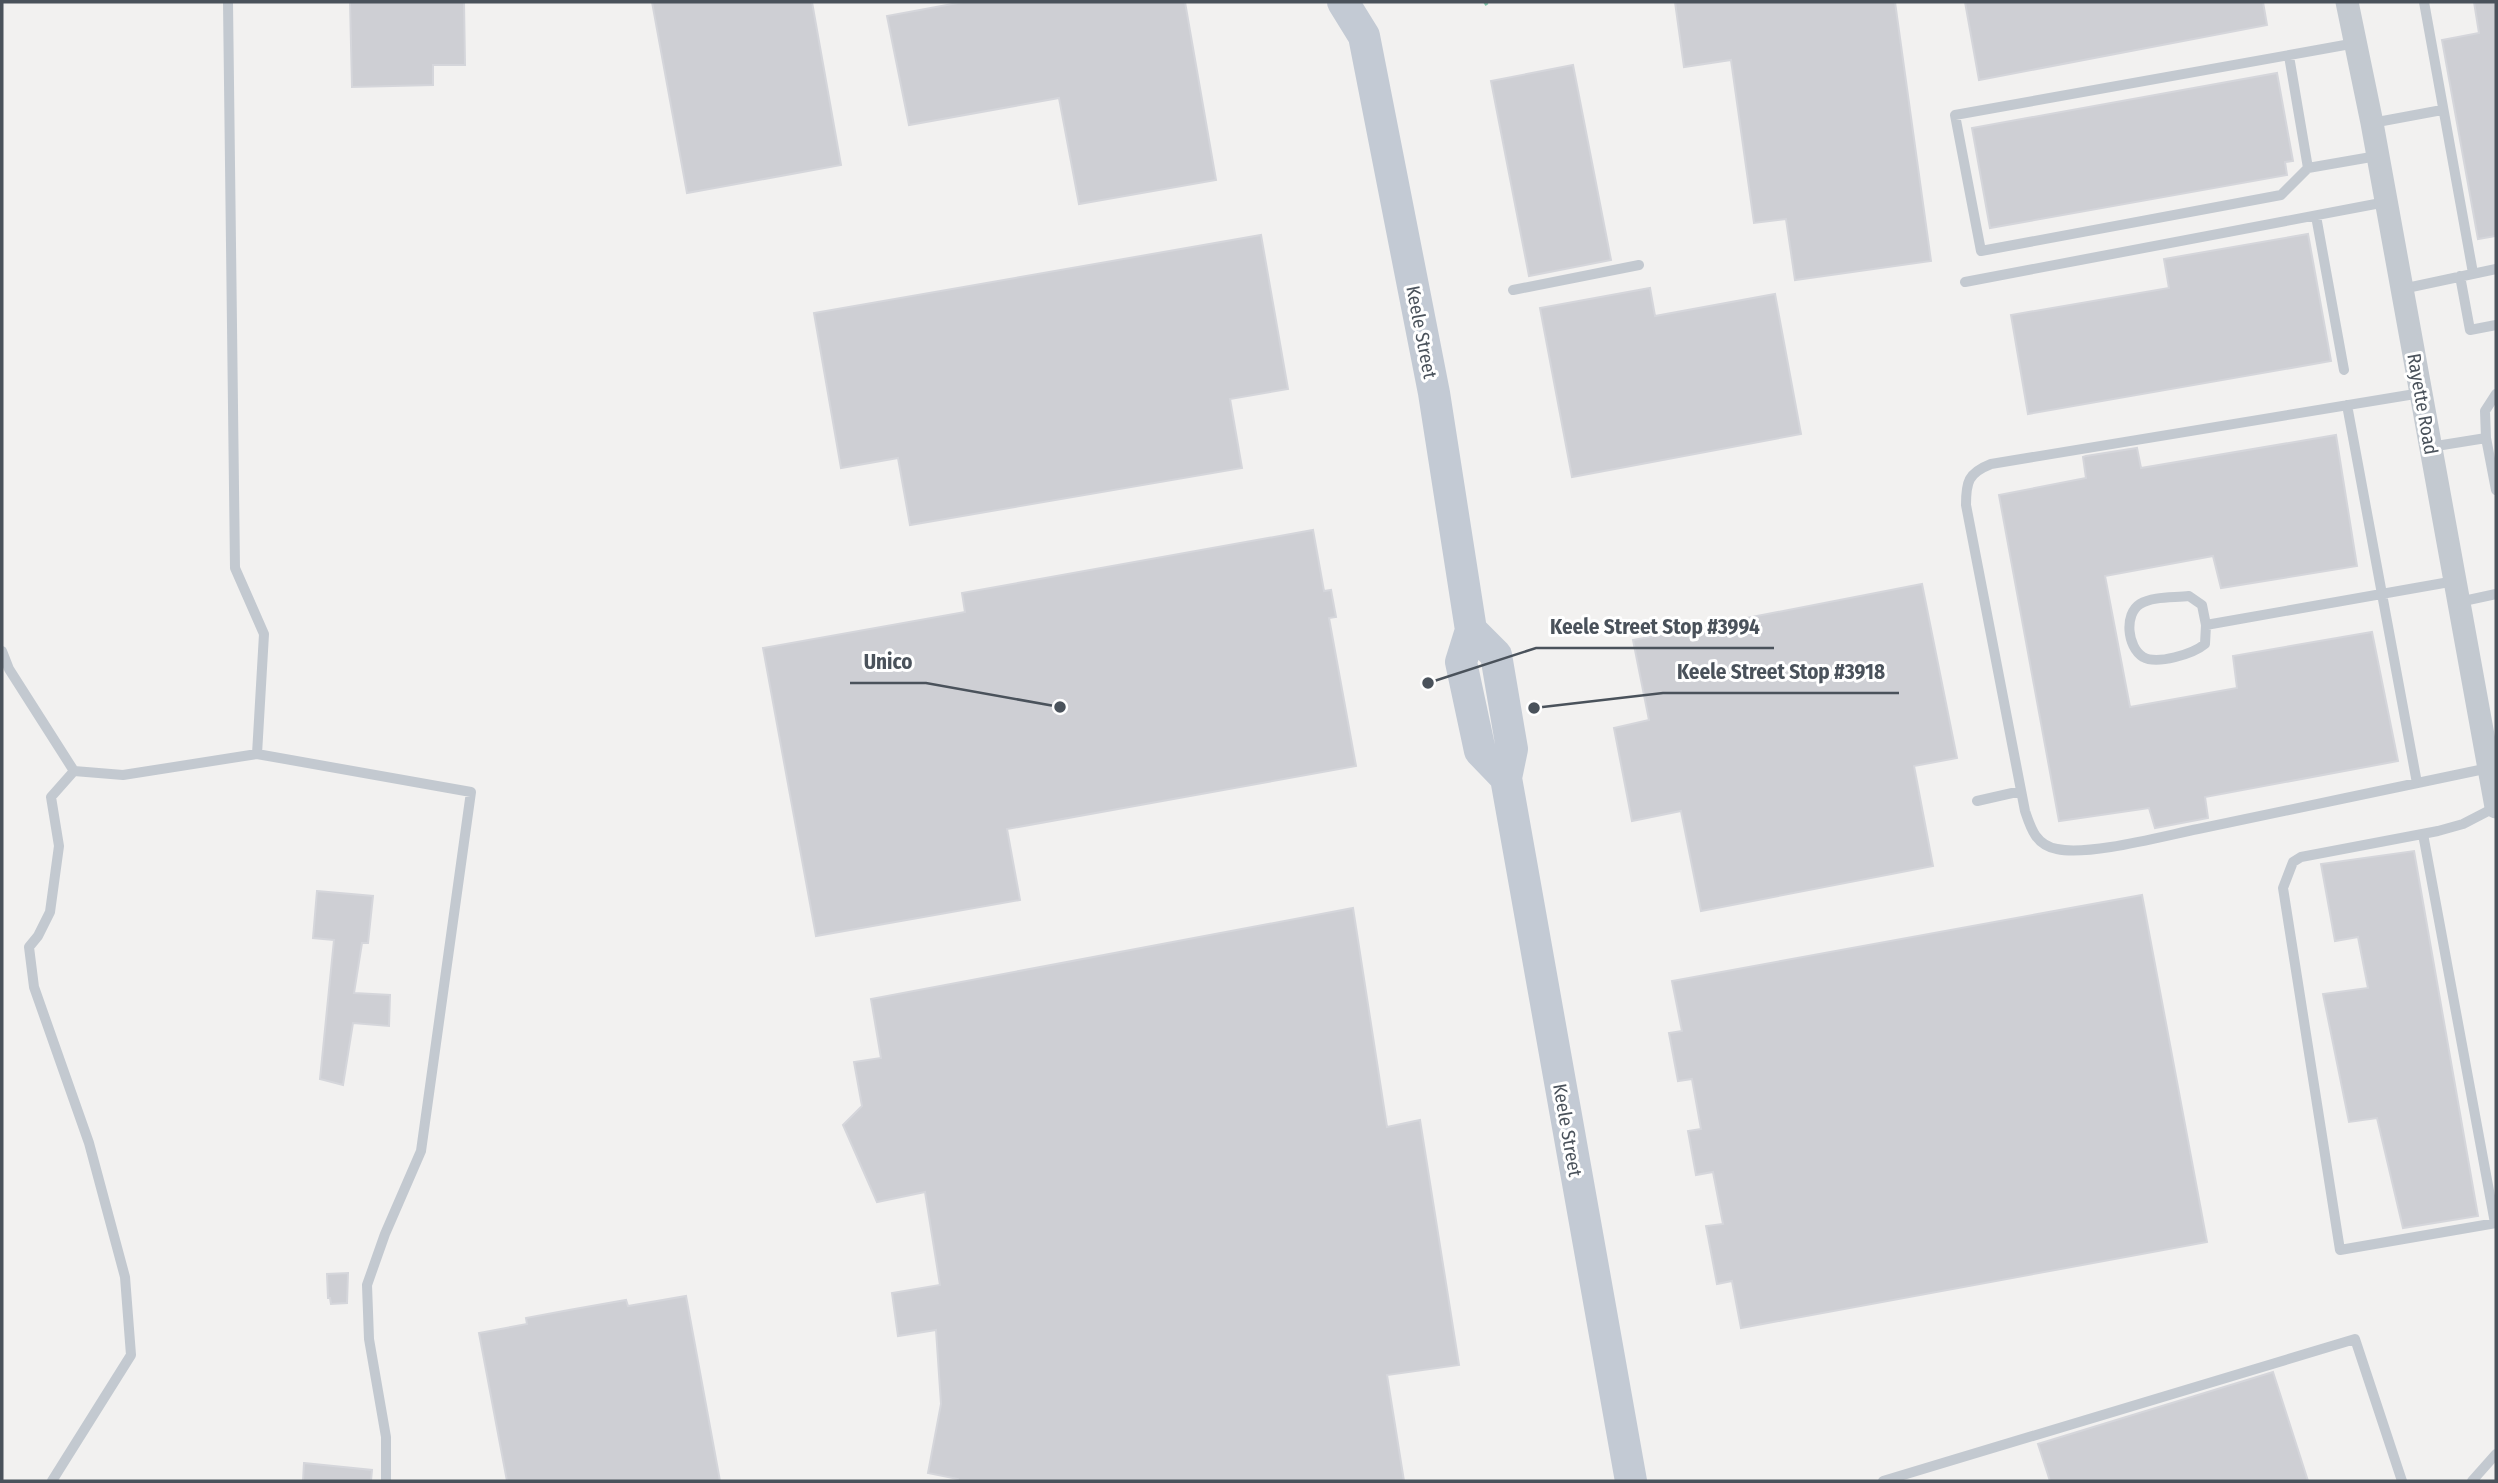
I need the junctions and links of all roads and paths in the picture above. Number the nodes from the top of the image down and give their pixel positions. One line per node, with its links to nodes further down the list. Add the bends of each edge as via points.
1 (228, 2): 35 (lane, via 235,568 264,634)
2 (1343, 2): 6 (main road, Keele Street)
3 (1371, 2): 6 (main road, Keele Street)
4 (2347, 2): 7 (street, Rayette Road)
5 (2424, 2): 9 (lane)
6 (1364, 36): 47 (main road, Keele Street, via 1434,393 1471,630 1496,655 1512,750 1506,778)
7 (2356, 43): 8 (lane); 10 (street, Rayette Road)
8 (2288, 56): 12 (lane); 12 (lane, via 1955,115 1982,251 2281,195)
9 (2442, 110): 10 (lane); 17 (lane)
10 (2372, 123): 11 (street, Rayette Road)
11 (2377, 156): 12 (lane); 13 (street, Rayette Road)
12 (2308, 168)
13 (2386, 202): 14 (lane); 20 (street, Rayette Road)
14 (2316, 216): 19 (lane); 23 (lane)
15 (1639, 265): 21 (lane)
16 (2496, 269): 17 (lane)
17 (2473, 273): 18 (lane)
18 (2460, 276): 20 (lane); 22 (lane, via 2470,330)
19 (1965, 282)
20 (2402, 289): 24 (street, Rayette Road)
21 (1513, 290)
22 (2496, 325)
23 (2344, 370)
24 (2421, 393): 26 (lane); 28 (street, Rayette Road)
25 (2496, 394): 27 (lane, via 2485,411)
26 (2347, 405): 31 (lane); 39 (lane, via 1976,470 1966,489 1966,505)
27 (2486, 438): 28 (lane); 29 (lane)
28 (2430, 447): 30 (street, Rayette Road)
29 (2496, 490)
30 (2457, 592): 31 (lane); 32 (lane); 36 (street, Rayette Road)
31 (2384, 593): 33 (lane); 38 (lane)
32 (2496, 594)
33 (2206, 625): 33 (lane, via 2202,605 2189,596 2144,602 2131,614 2130,628 2135,650 2154,660 2197,651 2205,644)
34 (2, 650): 37 (lane)
35 (257, 754): 37 (lane, via 123,775); 46 (lane, via 471,792 421,1151 367,1285 369,1339 386,1437)
36 (2489, 768): 38 (lane); 41 (street, Rayette Road)
37 (74, 771): 45 (lane, via 51,797 59,846 50,912 29,947 34,987 89,1143 125,1277 131,1355)
38 (2417, 783): 39 (lane, via 2083,850 2056,849 2039,842 2031,830)
39 (2021, 791): 40 (lane)
40 (1977, 801)
41 (2496, 807): 42 (lane, via 2463,824)
42 (2423, 834): 43 (lane); 43 (lane, via 2301,857 2293,862 2283,888 2340,1250)
43 (2496, 1223)
44 (2496, 1454): 50 (lane)
45 (52, 1481)
46 (386, 1481)
47 (1631, 1481)
48 (1883, 1481): 49 (lane, via 2355,1339)
49 (2402, 1481)
50 (2472, 1481)

